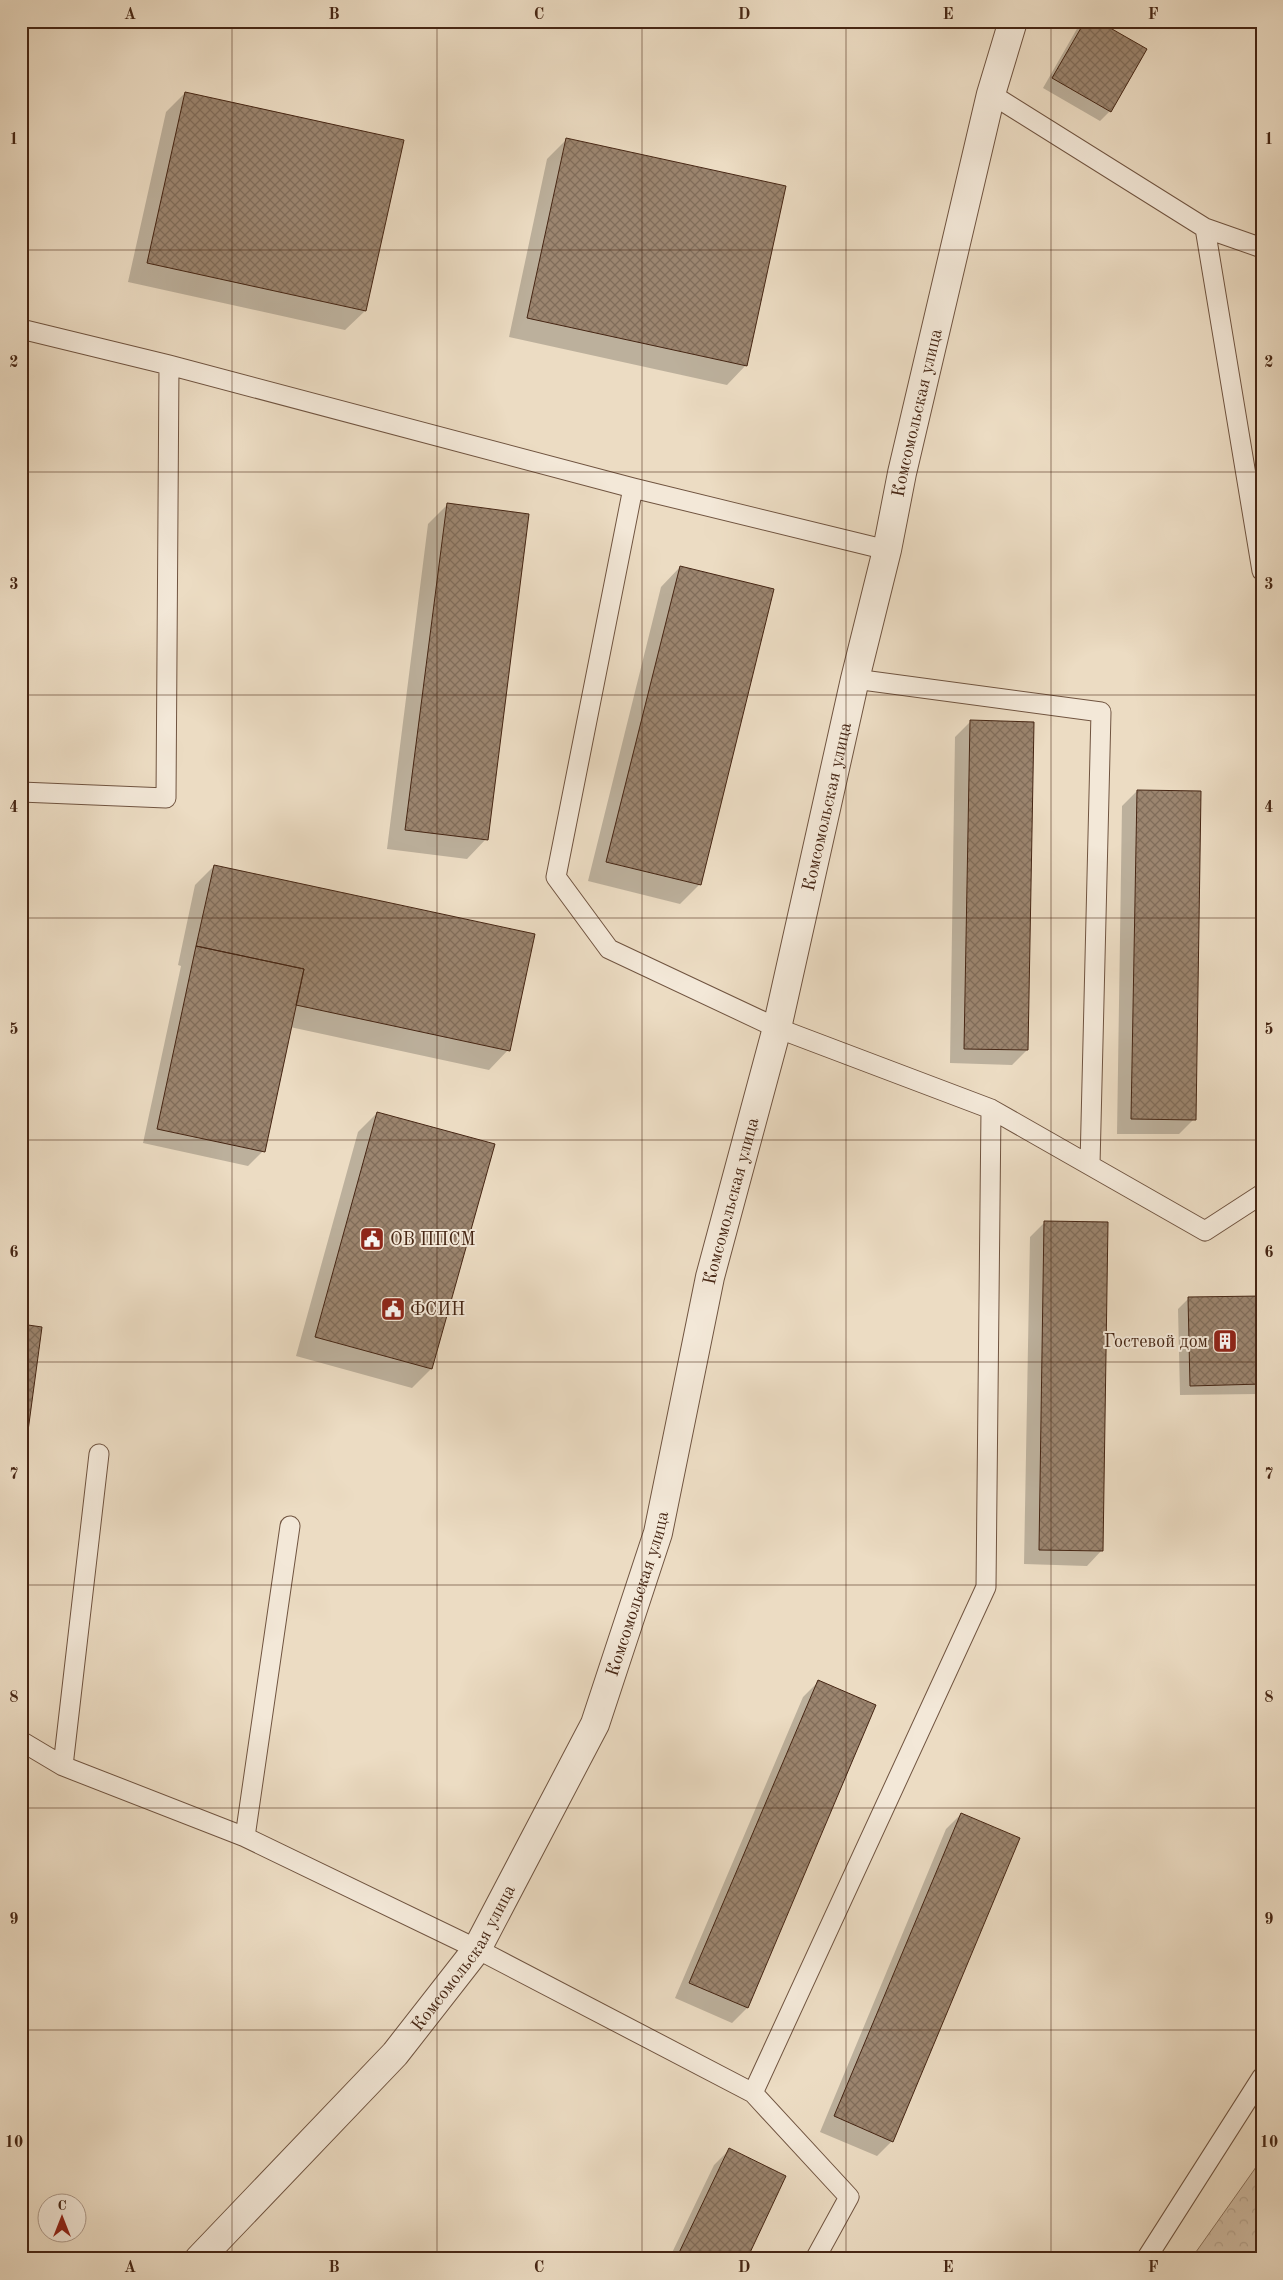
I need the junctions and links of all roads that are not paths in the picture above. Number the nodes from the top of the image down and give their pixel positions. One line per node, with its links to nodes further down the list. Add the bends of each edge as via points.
1 (1013, 21): 2 (street, Комсомольская улица)
2 (991, 94): 3 (lane); 8 (street, Комсомольская улица)
3 (1205, 228): 4 (lane); 9 (lane)
4 (1262, 248)
5 (21, 328): 6 (lane)
6 (170, 365): 7 (lane); 11 (lane, via 166,798)
7 (633, 488): 8 (lane); 12 (lane, via 556,878 609,949)
8 (887, 550): 10 (street, Комсомольская улица)
9 (1262, 571)
10 (855, 679): 12 (street, Комсомольская улица); 14 (lane, via 1101,712)
11 (21, 792)
12 (778, 1028): 13 (lane); 21 (street, Комсомольская улица, via 710,1277 658,1533 595,1724)
13 (991, 1109): 14 (lane); 23 (lane, via 986,1587)
14 (1090, 1165): 15 (lane, via 1204,1231)
15 (1262, 1194)
16 (99, 1454): 19 (lane)
17 (290, 1526): 20 (lane)
18 (21, 1741): 19 (lane)
19 (63, 1766): 20 (lane)
20 (245, 1838): 21 (lane)
21 (477, 1949): 23 (lane); 24 (street, Комсомольская улица, via 395,2054)
22 (1262, 2077): 26 (lane)
23 (753, 2093): 25 (lane, via 849,2197)
24 (199, 2259)
25 (815, 2259)
26 (1146, 2259)

